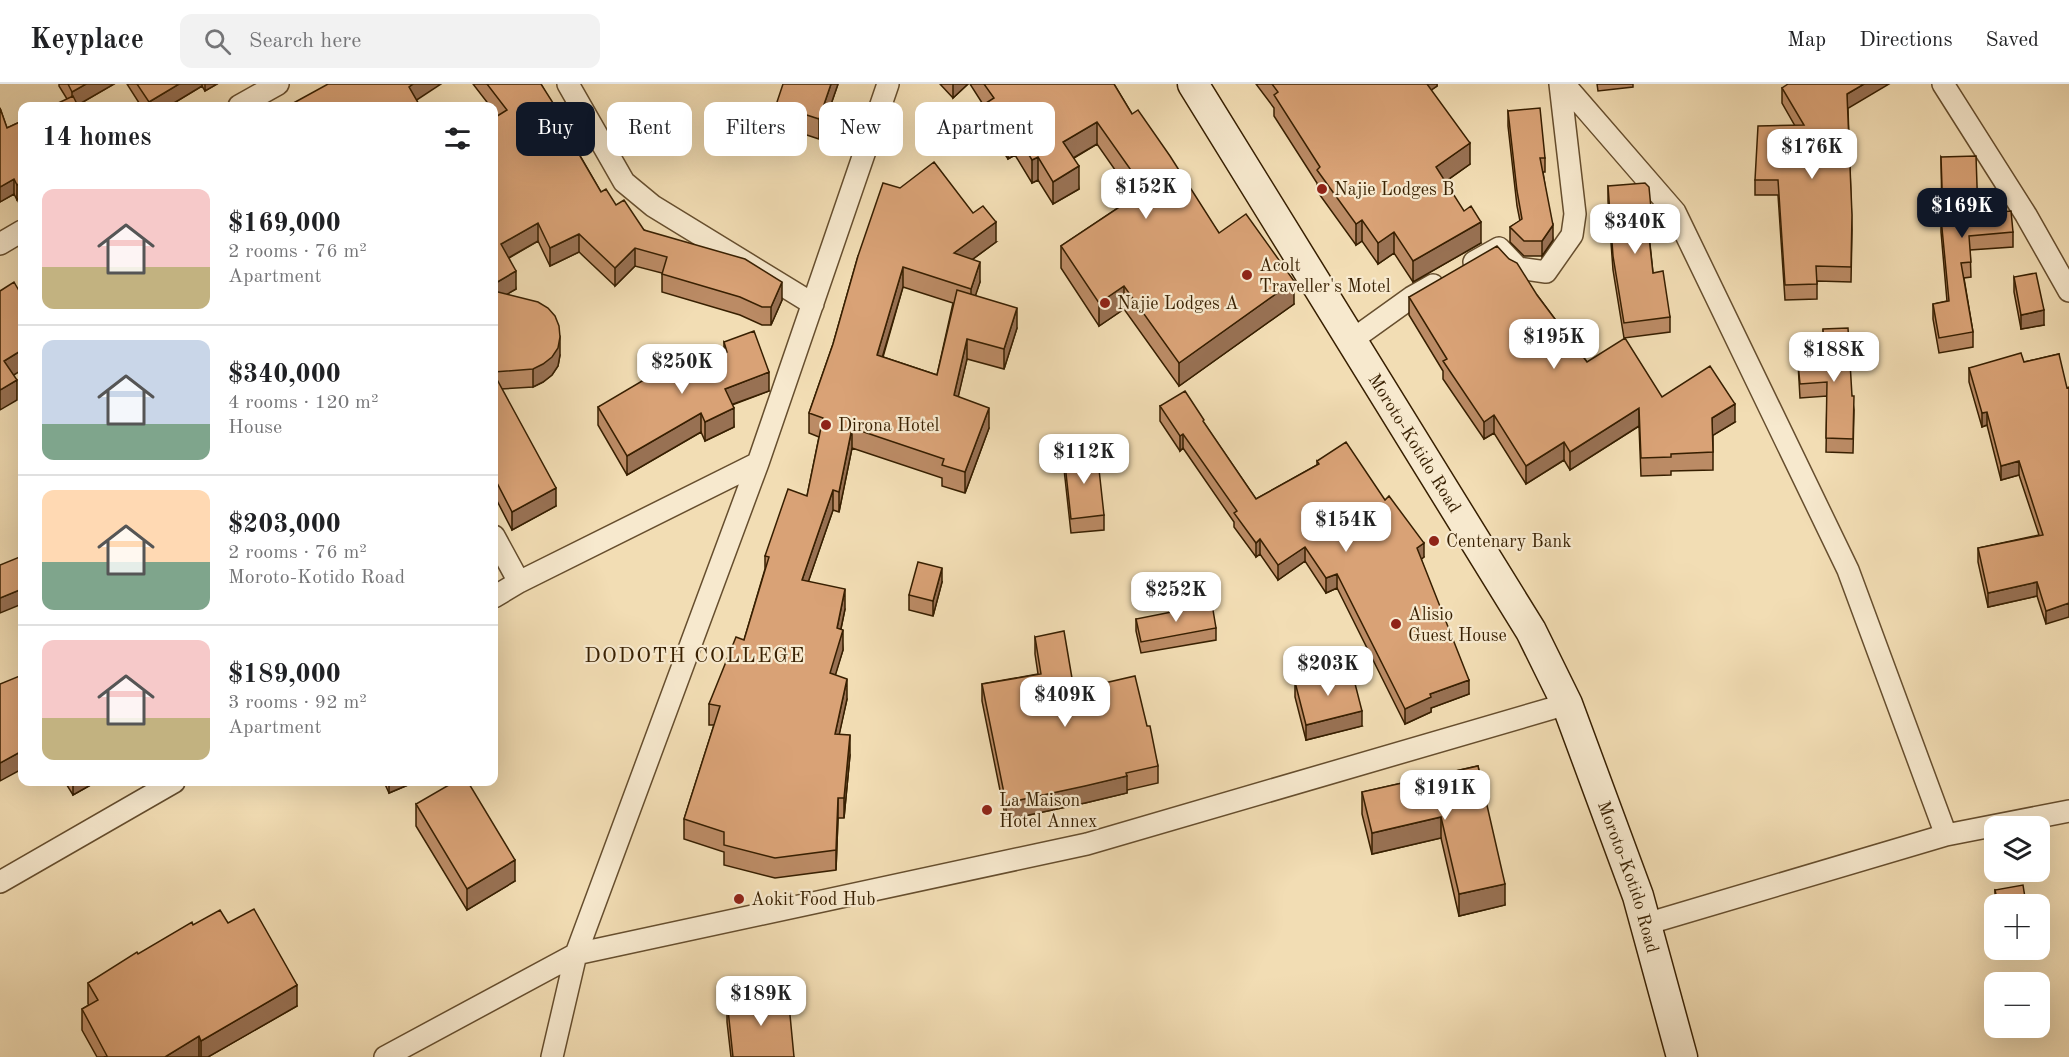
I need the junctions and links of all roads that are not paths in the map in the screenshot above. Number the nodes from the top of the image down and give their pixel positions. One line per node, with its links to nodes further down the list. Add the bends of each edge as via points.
1 (278, 84): 7 (street)
2 (568, 84): 11 (street, via 624,182 653,206)
3 (888, 84): 11 (street)
4 (1193, 84): 12 (main road, Moroto-Kotido Road)
5 (1562, 84): 12 (street, via 1575,214 1572,235 1546,272 1518,268 1499,248 1412,297); 20 (street, via 1675,212 1848,570)
6 (1943, 84): 10 (street)
7 (252, 102)
8 (18, 233): 9 (street)
9 (0, 244)
10 (2069, 291)
11 (813, 304): 13 (street)
12 (1352, 340): 17 (main road, Moroto-Kotido Road, via 1531,631)
13 (758, 463): 15 (street); 23 (street)
14 (498, 543): 15 (street)
15 (519, 582): 16 (street)
16 (498, 595)
17 (1567, 704): 22 (main road, Moroto-Kotido Road); 23 (street, via 1087,844)
18 (167, 786): 21 (street)
19 (2069, 811): 20 (street)
20 (1946, 835): 22 (street)
21 (0, 882)
22 (1646, 924): 26 (main road, Moroto-Kotido Road)
23 (576, 954): 24 (street); 25 (street)
24 (385, 1057)
25 (552, 1057)
26 (1682, 1057)

